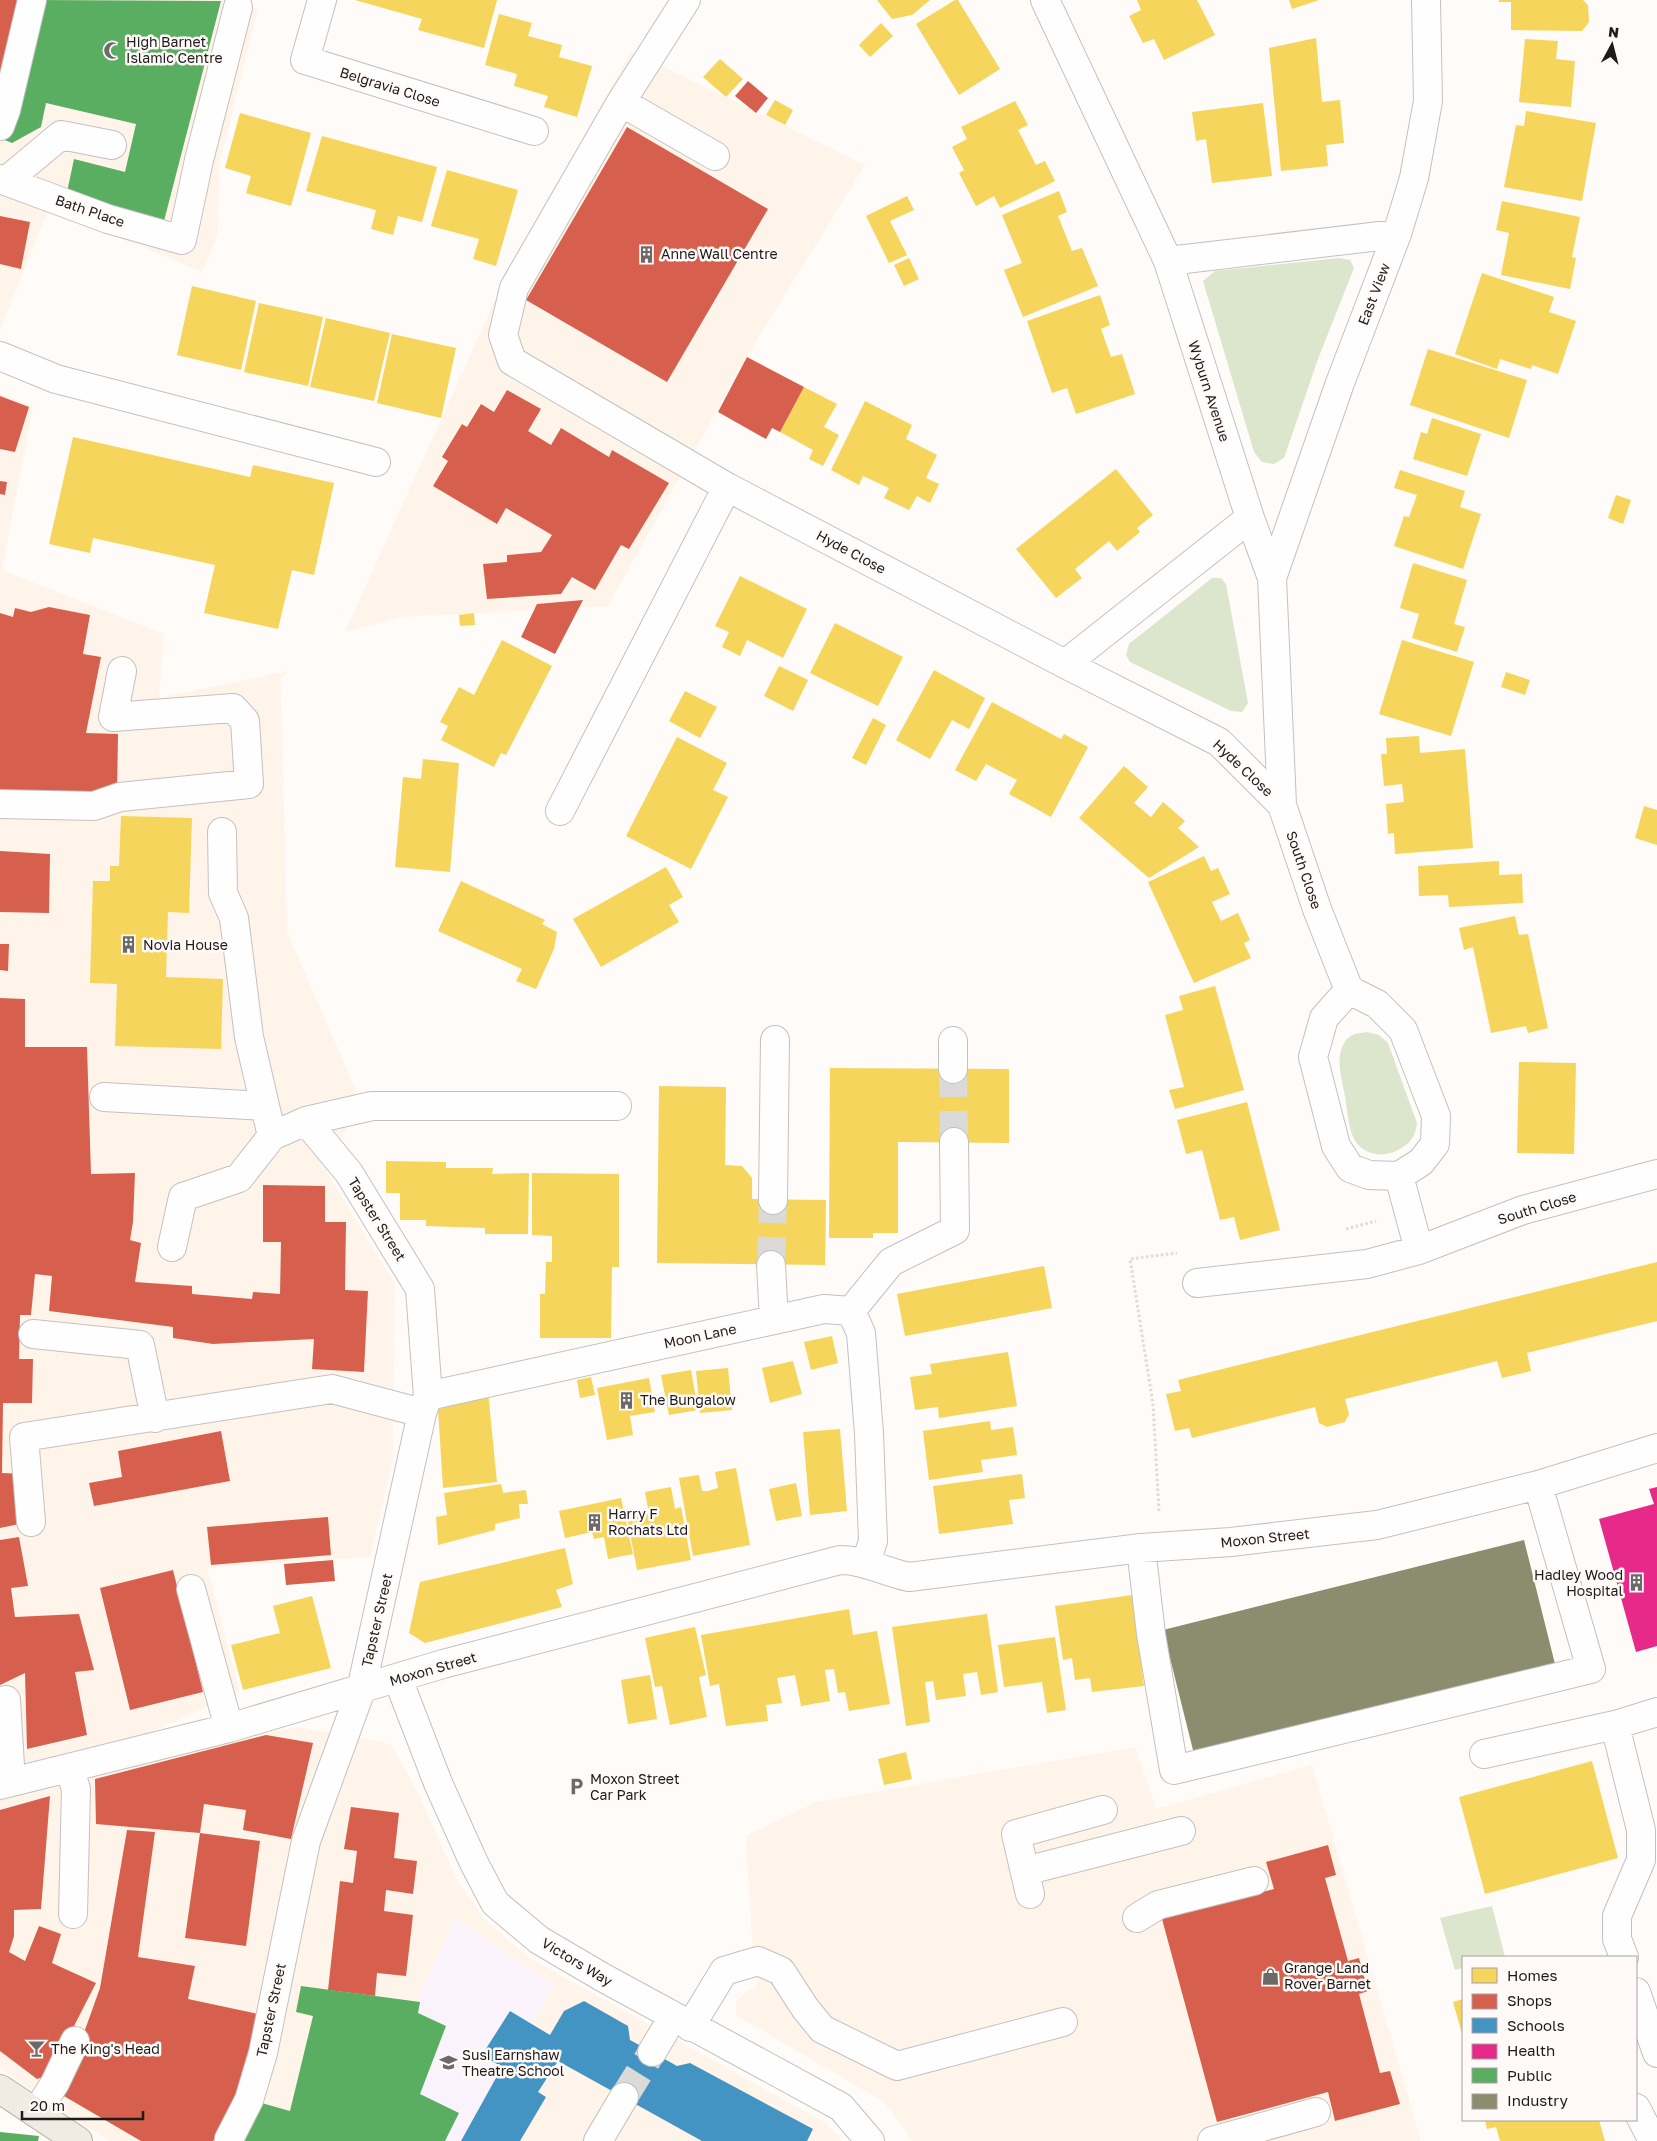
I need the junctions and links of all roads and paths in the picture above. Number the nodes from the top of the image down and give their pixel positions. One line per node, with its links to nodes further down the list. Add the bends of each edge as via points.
1 (32, 0): 8 (street)
2 (322, 0): 9 (street, Belgravia Close, via 305,60)
3 (686, 0): 7 (street, Hyde Close)
4 (1046, 0): 14 (street, Wyburn Avenue)
5 (1426, 0): 13 (street, East View, via 1428,102 1414,178)
6 (238, 7): 12 (street, Bath Place, via 198,160 182,240 108,219)
7 (621, 102): 11 (street); 17 (street, Hyde Close, via 514,288 503,334 512,361)
8 (0, 126)
9 (534, 131)
10 (112, 145): 12 (street, via 61,135)
11 (715, 156)
12 (3, 180)
13 (1397, 234): 14 (street); 19 (street, East View, via 1340,382)
14 (1168, 261): 18 (street, Wyburn Avenue)
15 (0, 356): 16 (street, via 56,378)
16 (376, 462)
17 (727, 487): 20 (street, Hyde Close); 24 (street)
18 (1250, 518): 19 (street, Wyburn Avenue); 20 (street)
19 (1272, 578): 23 (street, Wyburn Avenue)
20 (1065, 664): 23 (street, Hyde Close, via 1219,742)
21 (122, 671): 22 (street, via 113,717 233,708 245,721 249,784 120,797 94,806)
22 (0, 804)
23 (1282, 805): 26 (street, South Close, via 1317,909)
24 (560, 812)
25 (222, 832): 31 (street, via 223,893 234,918 249,1037)
26 (1349, 990): 37 (street, via 1377,1004 1403,1030 1436,1116 1435,1144 1421,1162); 37 (street, via 1324,1018 1313,1057 1336,1146 1350,1168 1369,1176)
27 (775, 1040): 38 (street)
28 (953, 1040): 29 (street)
29 (953, 1069)
30 (104, 1097): 31 (street)
31 (264, 1106): 34 (street)
32 (616, 1106): 33 (street, via 372,1106)
33 (306, 1121): 34 (street); 49 (street, Tapster Street, via 349,1173 420,1289)
34 (272, 1136): 41 (street, via 239,1178 183,1196)
35 (954, 1142): 46 (street, via 955,1230 891,1262)
36 (1657, 1174): 42 (street, South Close, via 1523,1210)
37 (1399, 1176): 39 (street)
38 (773, 1200)
39 (1409, 1213): 40 (path); 42 (street)
40 (1338, 1231)
41 (172, 1247)
42 (1419, 1250): 45 (street, South Close, via 1367,1264)
43 (1187, 1252): 54 (path, via 1130,1259 1154,1404)
44 (770, 1265): 47 (street)
45 (1197, 1283)
46 (851, 1311): 47 (street, Moon Lane, via 824,1309); 55 (street, via 862,1333 869,1433 873,1540)
47 (774, 1320): 49 (street, Moon Lane)
48 (33, 1334): 50 (street, via 140,1345)
49 (425, 1405): 50 (street, via 332,1390); 58 (street, Tapster Street)
50 (155, 1418): 53 (street, via 24,1437)
51 (1657, 1448): 52 (street, Moxon Street)
52 (1538, 1485): 54 (street, Moxon Street, via 1377,1525 1231,1542); 54 (street, via 1592,1669 1174,1770 1151,1634)
53 (31, 1522)
54 (1152, 1547): 55 (street, Moxon Street, via 909,1577)
55 (866, 1563): 57 (street, Moxon Street, via 840,1560 443,1664)
56 (191, 1589): 62 (street)
57 (398, 1679): 58 (street, Moxon Street); 73 (street, Victors Way, via 438,1783 495,1903 538,1940)
58 (361, 1690): 62 (street, Moxon Street); 83 (street, Tapster Street, via 306,1841 263,2053 249,2100)
59 (6, 1700): 65 (street)
60 (1657, 1712): 61 (street)
61 (1615, 1725): 63 (street); 71 (street, via 1641,1830 1641,1860 1617,1916 1617,1939)
62 (229, 1728): 64 (street, Moxon Street)
63 (1484, 1754)
64 (69, 1768): 65 (street, Moxon Street); 69 (street, via 76,1789)
65 (5, 1784)
66 (1103, 1810): 67 (street, via 1016,1834 1028,1882)
67 (1181, 1831)
68 (1254, 1880): 70 (street, via 1158,1905)
69 (73, 1914)
70 (1137, 1918)
71 (1624, 1956)
72 (1637, 1995): 77 (street)
73 (681, 2022): 74 (street, via 724,1970 758,1960 781,1972 822,2028 897,2066); 76 (street); 86 (street, Victors Way, via 841,2108)
74 (1063, 2022)
75 (76, 2040): 82 (street)
76 (652, 2052)
77 (1657, 2052)
78 (0, 2089): 82 (main road)
79 (624, 2097): 85 (street)
80 (1637, 2110): 88 (street)
81 (1316, 2112): 87 (street)
82 (36, 2113): 84 (main road)
83 (229, 2139)
84 (78, 2141)
85 (598, 2141)
86 (870, 2141)
87 (1212, 2141)
88 (1653, 2141)

